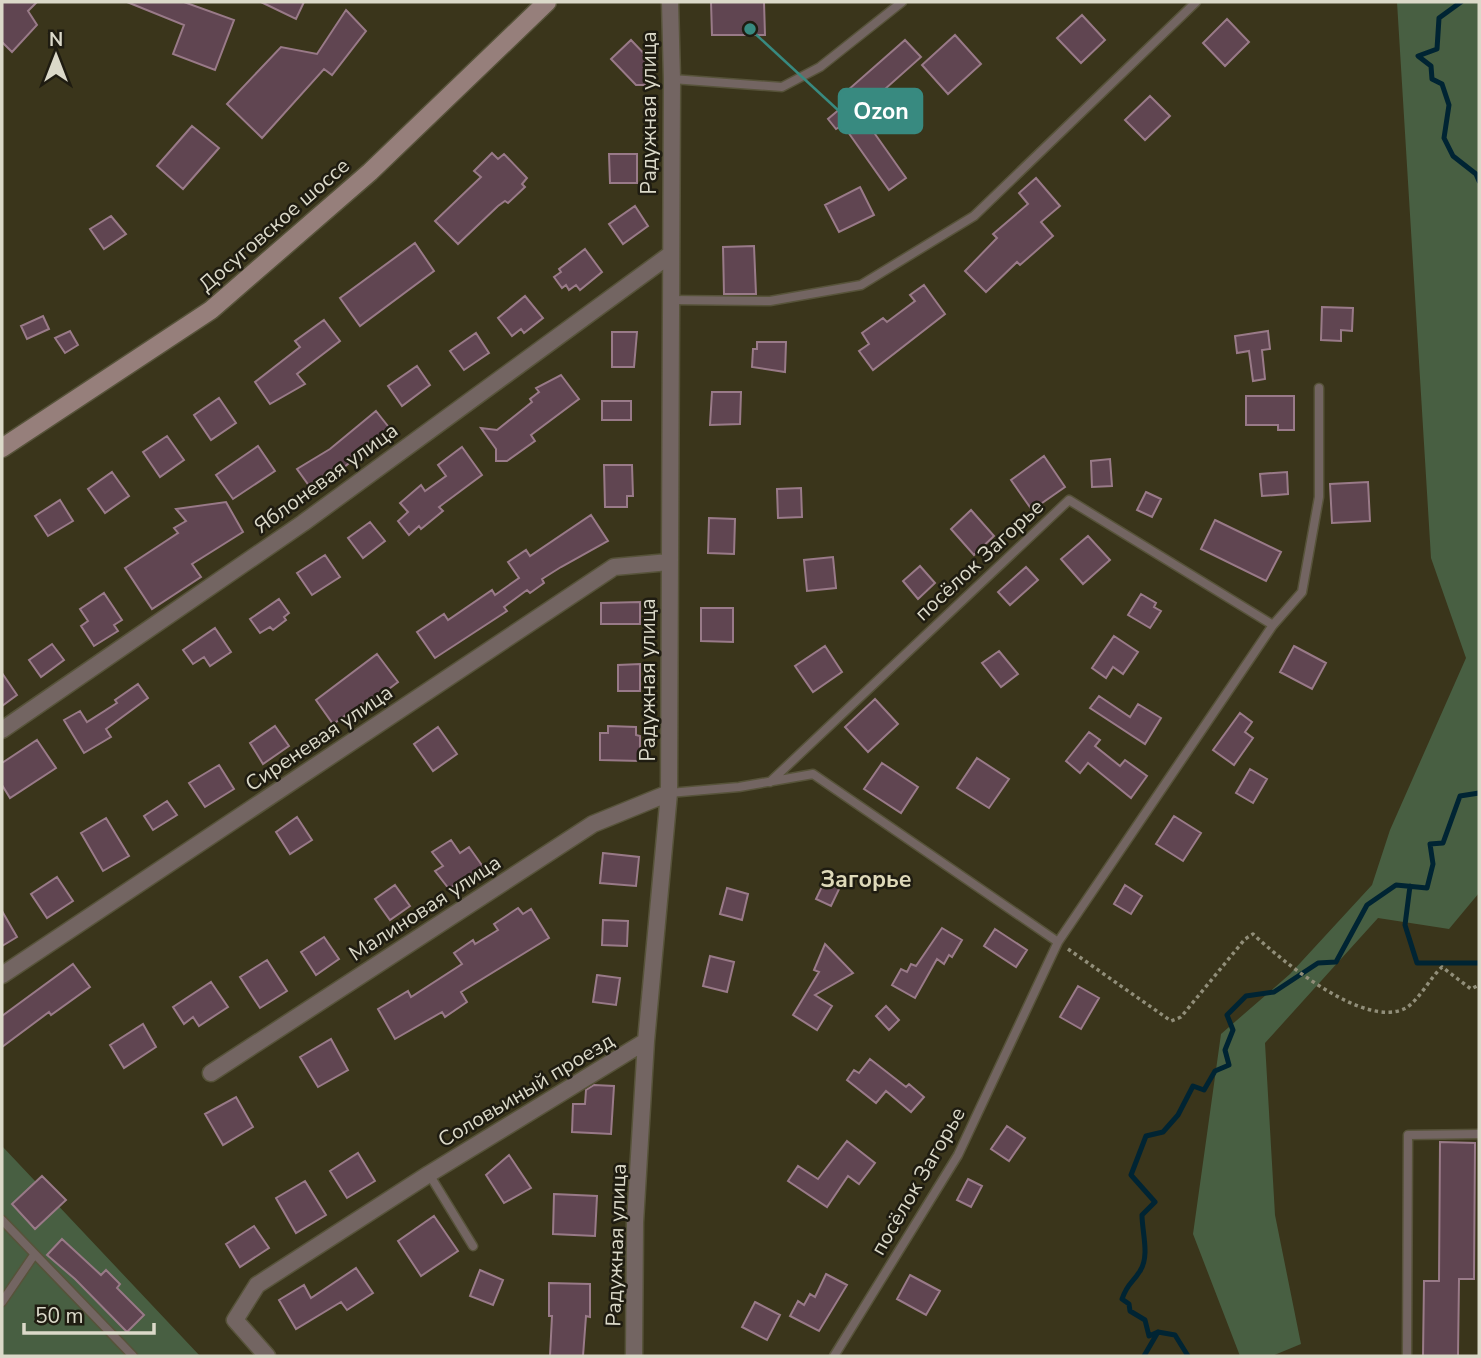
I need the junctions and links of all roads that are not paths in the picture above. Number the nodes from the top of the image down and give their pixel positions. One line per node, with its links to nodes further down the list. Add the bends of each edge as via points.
1 (547, 2): 9 (main road, Досуговское шоссе, via 370,172 211,310)
2 (670, 2): 5 (street, Радужная улица)
3 (902, 2): 5 (lane, via 820,67 782,87)
4 (1196, 2): 7 (lane, via 974,216 860,285 770,301)
5 (672, 79): 6 (street, Радужная улица)
6 (671, 254): 7 (street, Радужная улица); 12 (street, Яблоневая улица, via 303,523)
7 (670, 300): 10 (street, Радужная улица)
8 (1319, 388): 11 (lane, посёлок Загорье, via 1319,498 1302,592)
9 (2, 448)
10 (669, 562): 14 (street, Радужная улица); 16 (street, Сиреневая улица, via 614,567)
11 (1273, 625): 13 (lane, посёлок Загорье, via 1069,499); 15 (lane, посёлок Загорье)
12 (2, 730)
13 (770, 782): 14 (lane); 15 (lane, via 813,774)
14 (669, 793): 17 (street, Радужная улица); 18 (street, Малиновая улица, via 593,824)
15 (1058, 942): 28 (lane, посёлок Загорье, via 958,1156)
16 (2, 975)
17 (646, 1041): 20 (street, Соловьиный проезд); 27 (street, Радужная улица, via 635,1222)
18 (211, 1073)
19 (1479, 1134): 29 (lane, via 1408,1135)
20 (429, 1174): 22 (lane); 26 (street, Соловьиный проезд, via 257,1284 235,1320)
21 (2, 1220): 23 (lane)
22 (473, 1246)
23 (34, 1255): 24 (lane); 25 (lane)
24 (2, 1302)
25 (133, 1356)
26 (267, 1356)
27 (634, 1356)
28 (834, 1356)
29 (1407, 1356)

